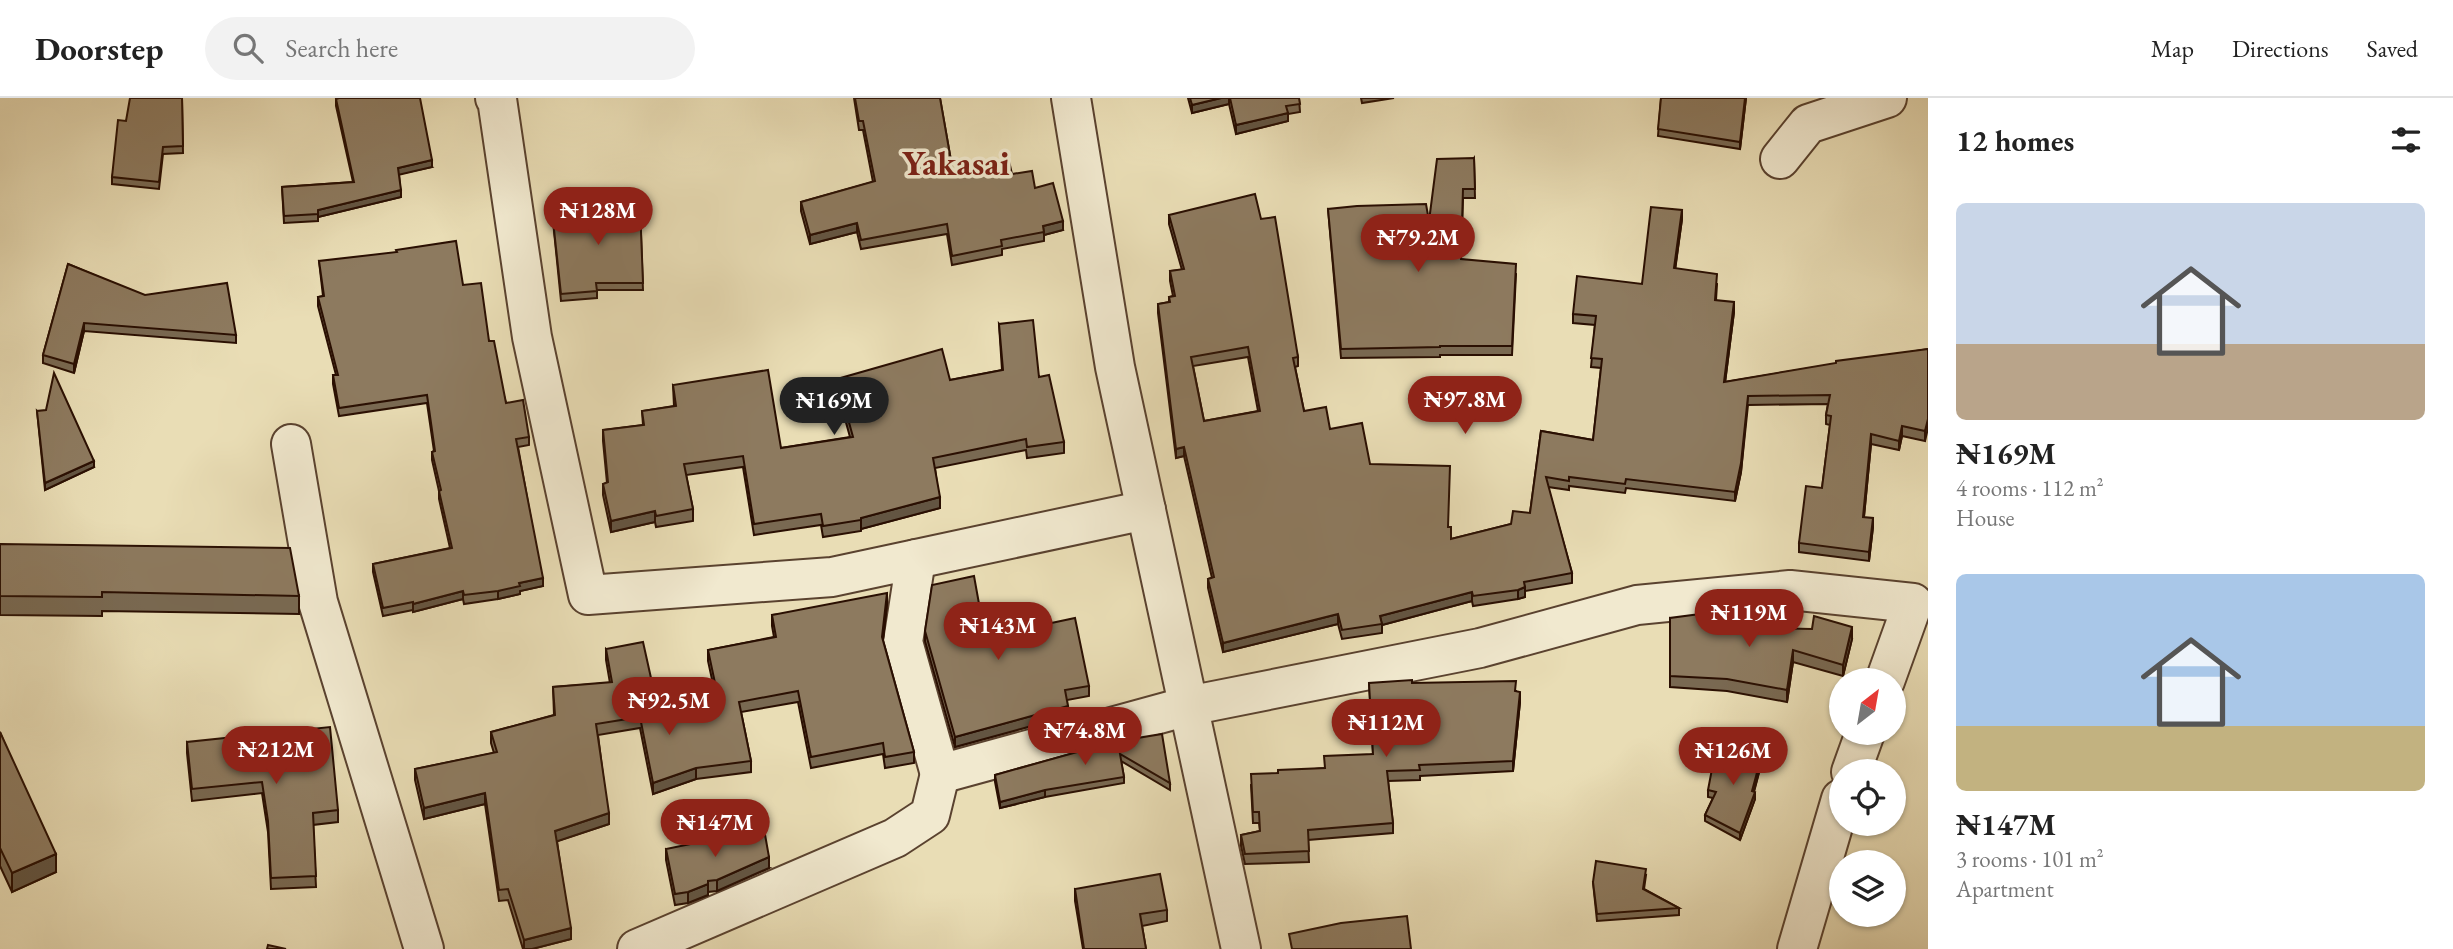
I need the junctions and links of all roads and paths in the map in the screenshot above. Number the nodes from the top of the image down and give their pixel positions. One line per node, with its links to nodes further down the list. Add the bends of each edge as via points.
1 (495, 98): 7 (street, via 532,337 588,595 832,577)
2 (1071, 98): 6 (street, via 1115,367)
3 (1886, 98): 4 (street, via 1808,124)
4 (1780, 159)
5 (292, 444): 12 (street, via 318,602)
6 (1146, 510): 7 (street); 9 (street)
7 (916, 559): 10 (street, via 903,642)
8 (1890, 668): 9 (street, via 1913,603 1790,590 1637,605 1480,648)
9 (1188, 706): 10 (street); 14 (street)
10 (940, 774): 13 (street, via 930,815 895,838)
11 (1830, 836): 15 (street)
12 (424, 949)
13 (637, 949)
14 (1241, 949)
15 (1797, 949)

